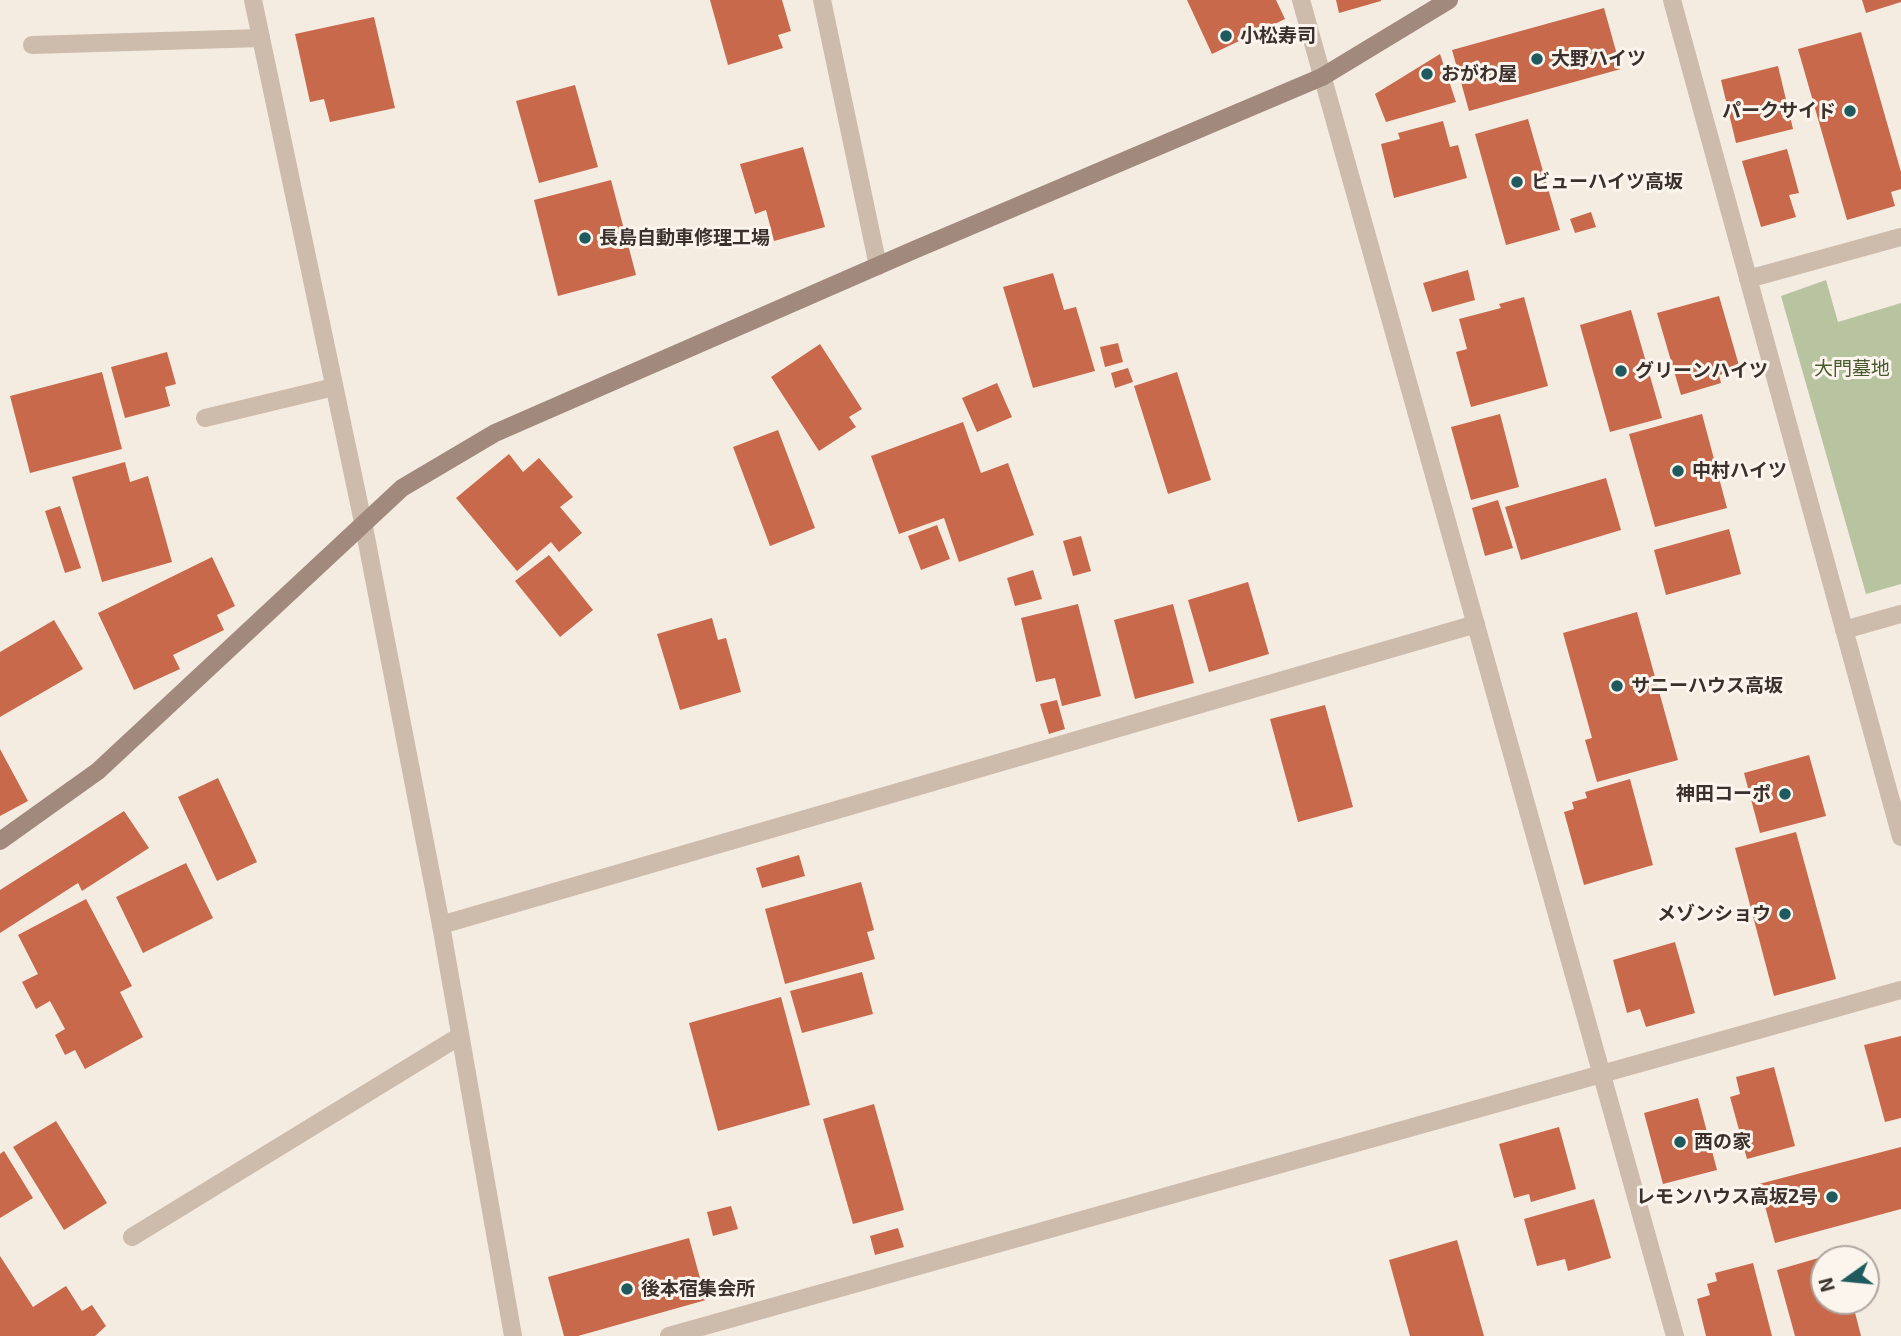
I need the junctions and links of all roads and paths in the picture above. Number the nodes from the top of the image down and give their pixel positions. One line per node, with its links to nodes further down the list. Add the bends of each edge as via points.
1 (253, 0): 6 (street)
2 (822, 0): 10 (street)
3 (1301, 0): 8 (street)
4 (1449, 0): 8 (street)
5 (1672, 0): 11 (street)
6 (261, 38): 7 (street); 12 (street)
7 (32, 45)
8 (1322, 78): 10 (street); 16 (street)
9 (1901, 237): 11 (street)
10 (878, 266): 14 (street, via 495,433 402,488)
11 (1748, 279): 17 (street)
12 (334, 387): 13 (street); 14 (street)
13 (205, 418)
14 (364, 527): 19 (street, via 98,771); 20 (street)
15 (1901, 614): 17 (street)
16 (1476, 624): 20 (street); 23 (street)
17 (1844, 630): 18 (street)
18 (1901, 837)
19 (0, 841)
20 (441, 925): 22 (street)
21 (1901, 990): 23 (street)
22 (460, 1036): 24 (street); 25 (street)
23 (1602, 1072): 26 (street); 27 (street)
24 (132, 1237)
25 (510, 1335)
26 (669, 1336)
27 (1675, 1336)

